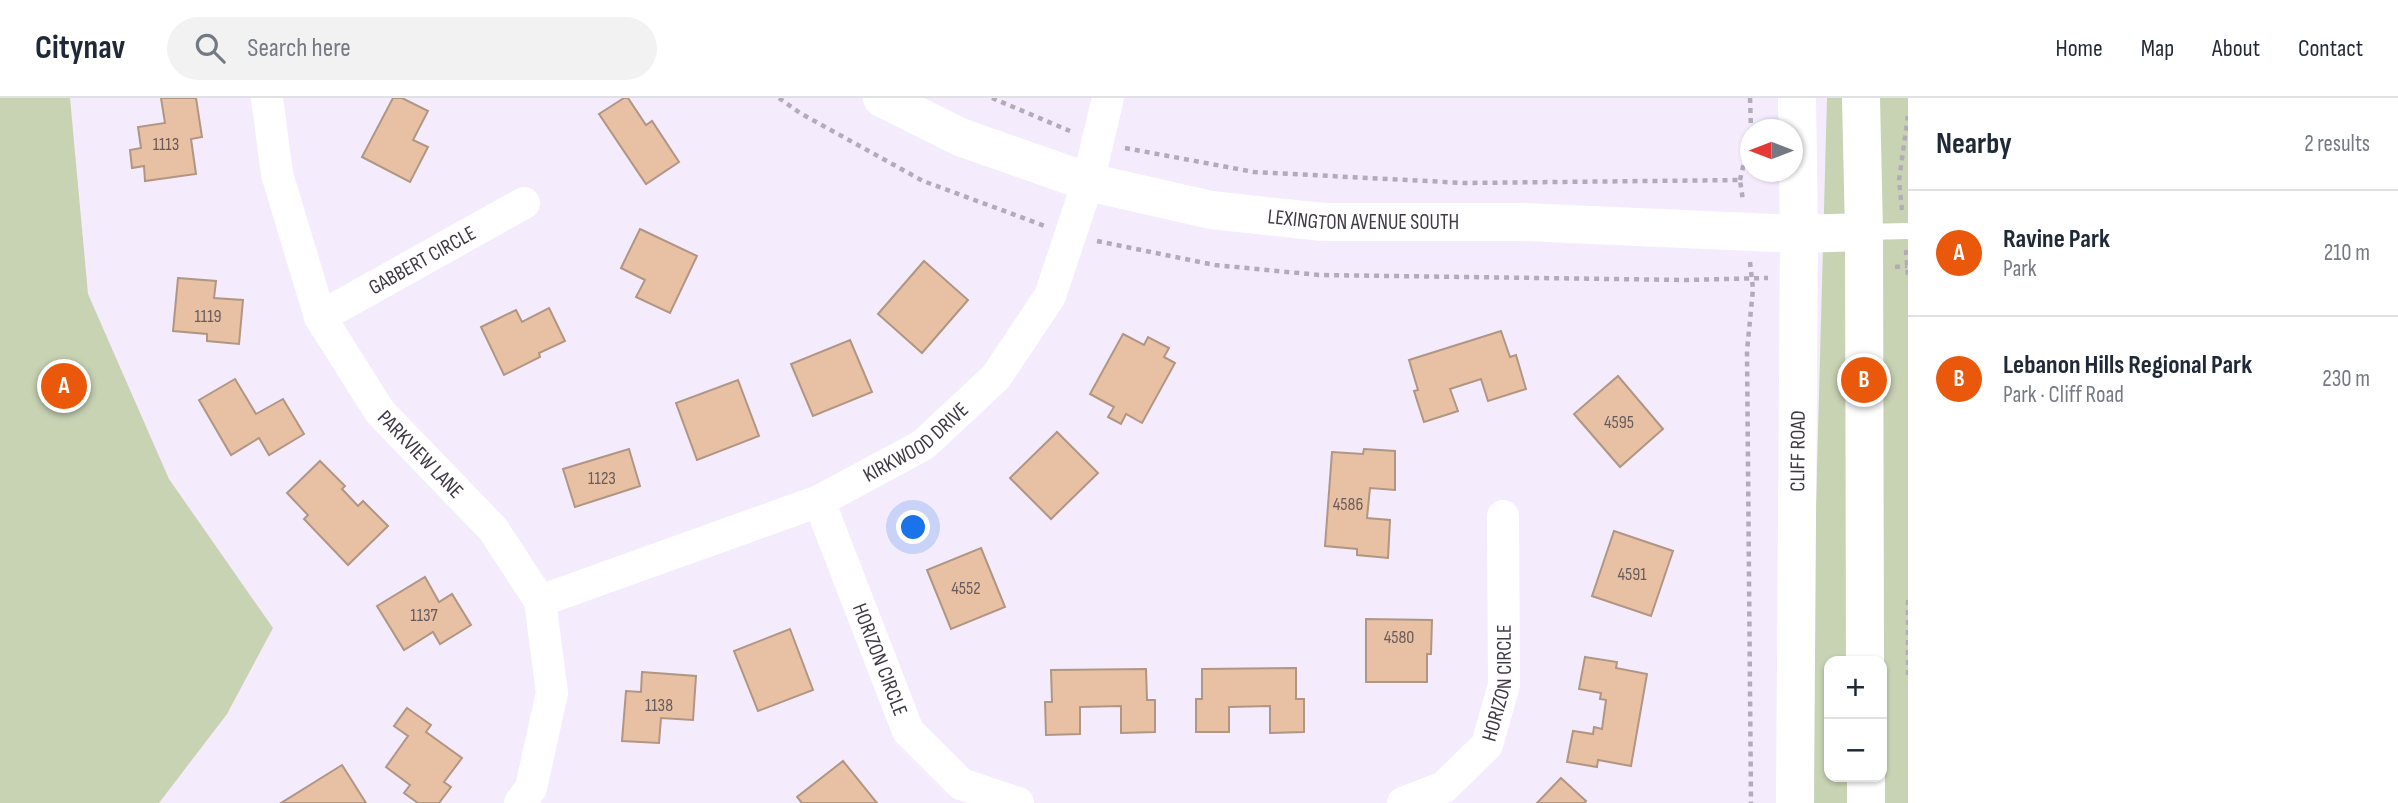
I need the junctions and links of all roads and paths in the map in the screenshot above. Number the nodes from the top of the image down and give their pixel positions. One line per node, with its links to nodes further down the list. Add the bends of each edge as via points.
1 (267, 98): 20 (street, PARKVIEW LANE, via 277,174)
2 (882, 98): 12 (main road, LEXINGTON AVENUE SOUTH, via 960,137)
3 (992, 98): 10 (path)
4 (1108, 98): 10 (street, KIRKWOOD DRIVE)
5 (1751, 98): 9 (path)
6 (1797, 98): 18 (main road, CLIFF ROAD)
7 (1861, 98): 17 (main road)
8 (1908, 116): 15 (path, via 1899,180)
9 (1751, 119)
10 (1097, 142): 11 (path, via 1254,172 1464,183); 12 (street, KIRKWOOD DRIVE)
11 (1740, 180)
12 (1088, 182): 16 (main road, LEXINGTON AVENUE SOUTH, via 1211,210 1322,222 1523,222); 21 (street, KIRKWOOD DRIVE, via 1050,296 996,377 923,445)
13 (1740, 182): 16 (path)
14 (524, 203): 20 (street, GABBERT CIRCLE)
15 (1906, 231): 17 (lane); 19 (path)
16 (1746, 232): 18 (main road, LEXINGTON AVENUE SOUTH); 31 (path, via 1753,289 1747,352)
17 (1864, 232): 18 (main road, LEXINGTON AVENUE SOUTH); 25 (main road)
18 (1800, 234): 32 (main road, CLIFF ROAD)
19 (1908, 277)
20 (320, 317): 24 (street, PARKVIEW LANE, via 380,412 493,529)
21 (819, 501): 24 (street, KIRKWOOD DRIVE); 29 (street, HORIZON CIRCLE, via 908,730 961,784)
22 (1503, 516): 30 (street, HORIZON CIRCLE, via 1504,685 1487,745 1444,786)
23 (1908, 600): 26 (path)
24 (540, 601): 28 (street, PARKVIEW LANE, via 552,693 531,789)
25 (1865, 656)
26 (1908, 677)
27 (1866, 782): 33 (main road)
28 (520, 803)
29 (1018, 803)
30 (1403, 803)
31 (1751, 803)
32 (1795, 803)
33 (1866, 803)

